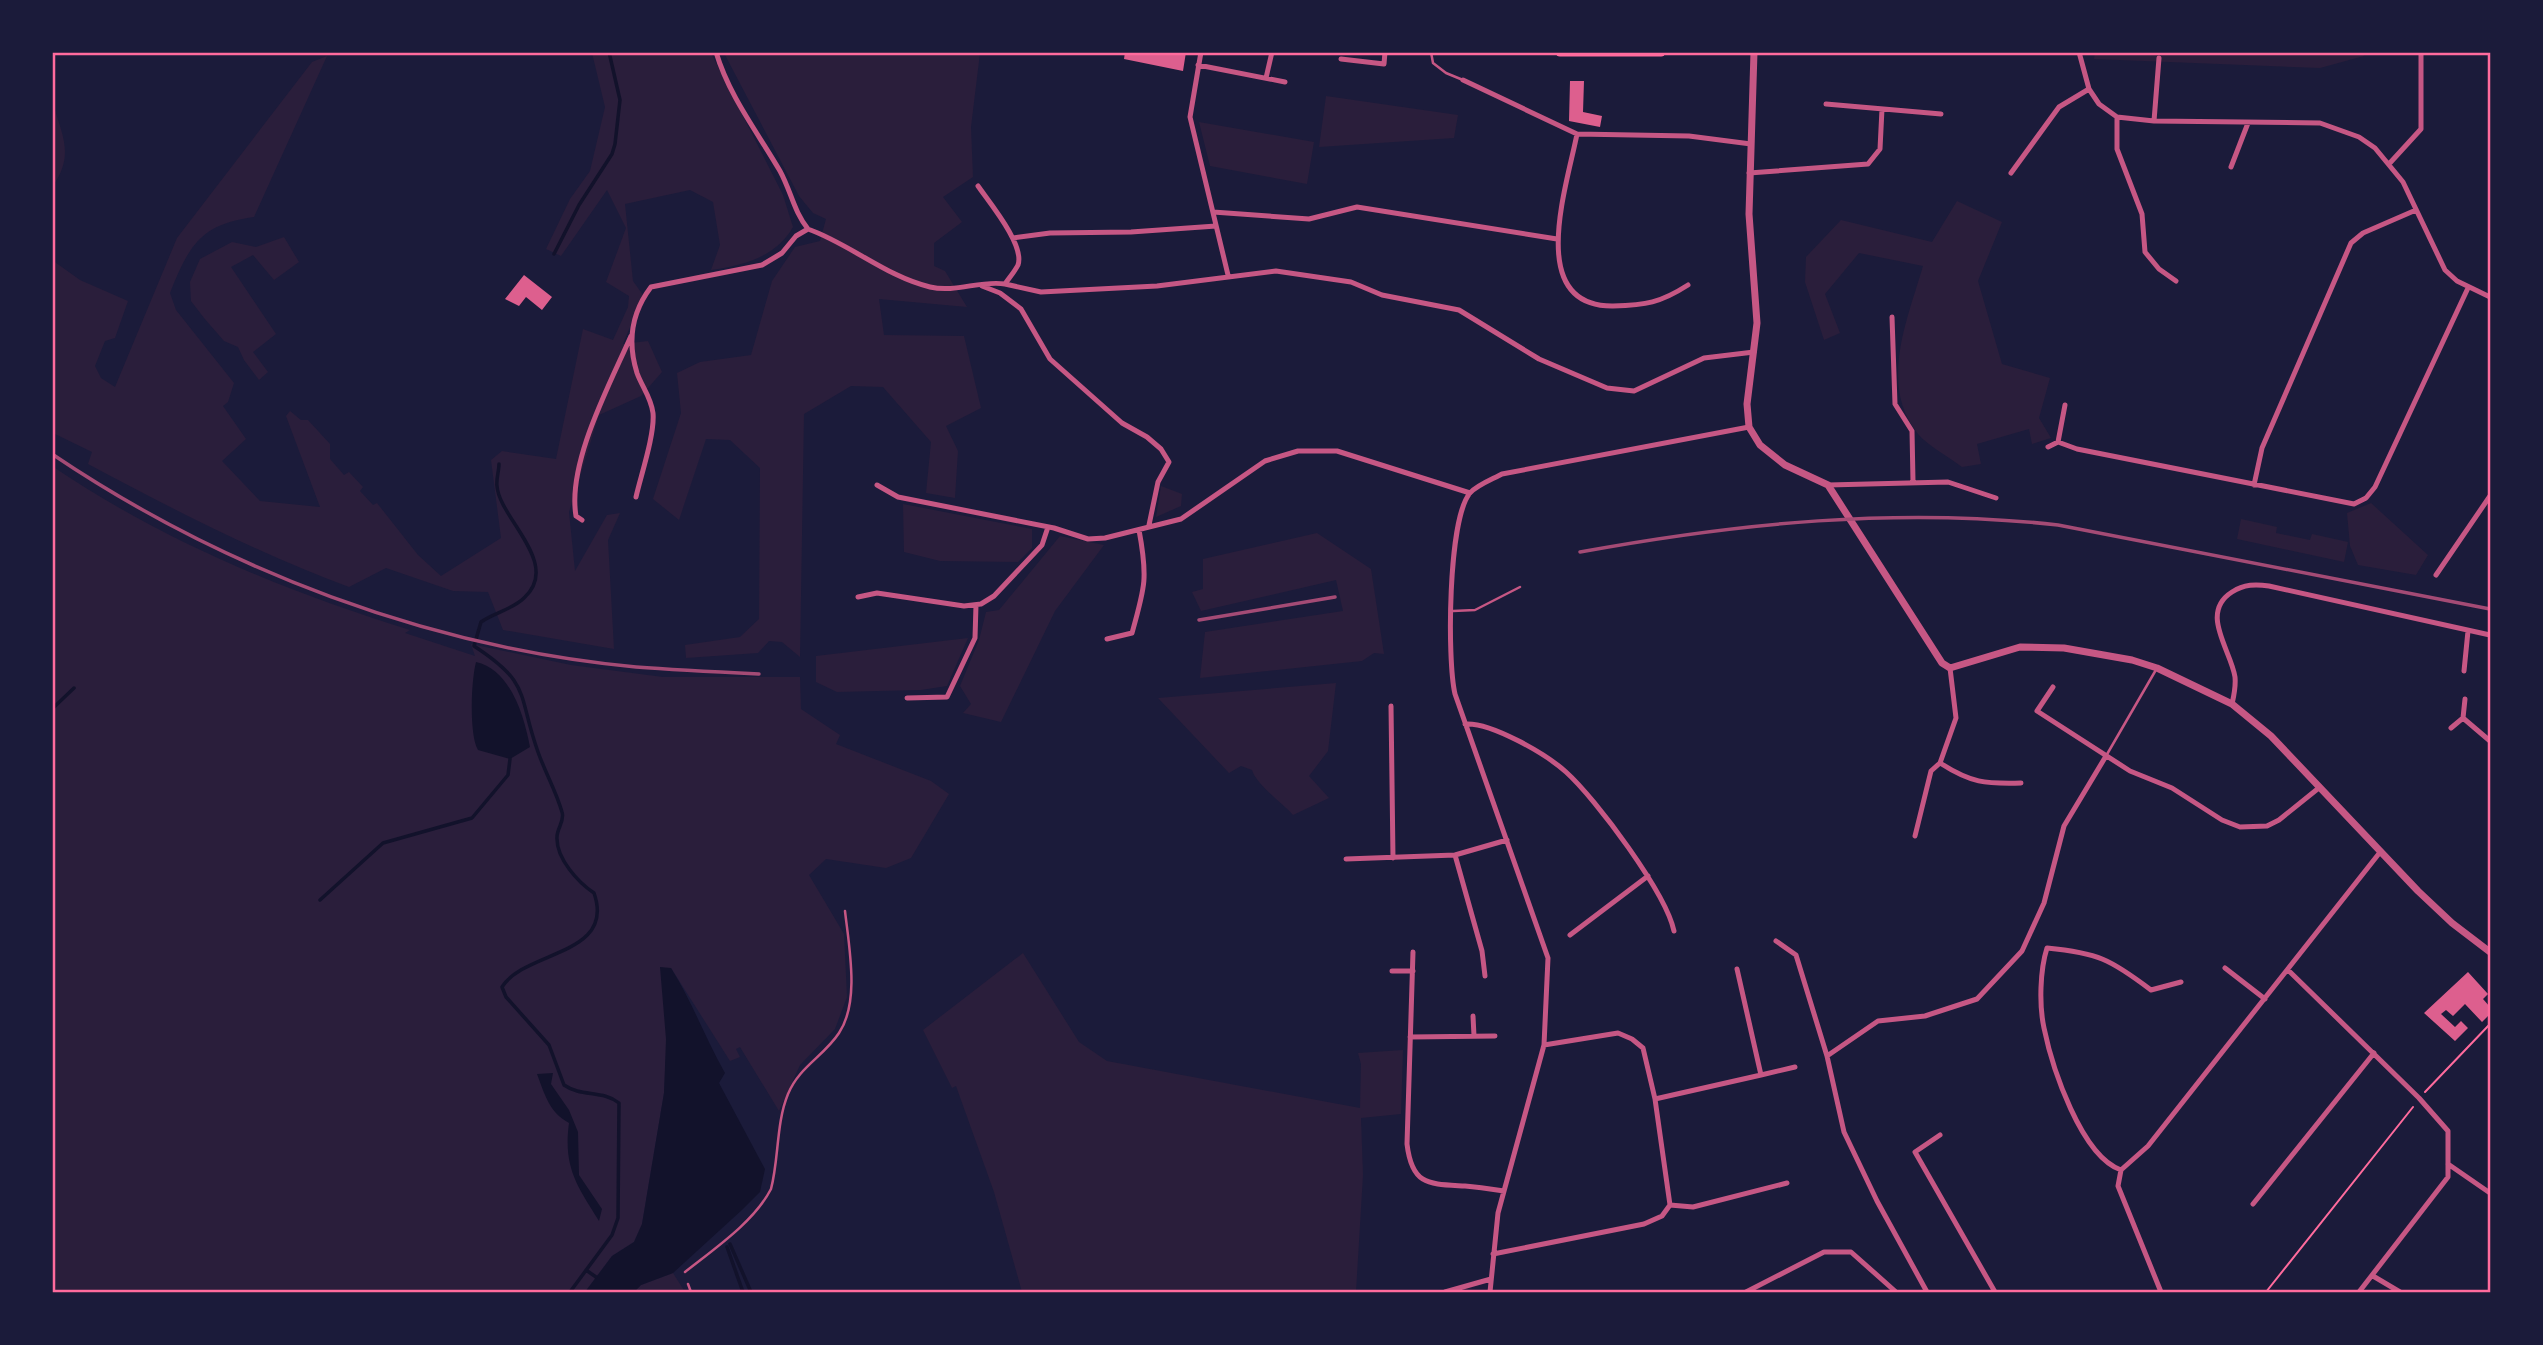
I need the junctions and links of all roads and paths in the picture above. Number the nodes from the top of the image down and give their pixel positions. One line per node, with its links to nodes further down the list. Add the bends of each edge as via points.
1 (716, 52): 33 (street, via 754,131 780,172)
2 (1201, 52): 13 (street)
3 (1272, 52): 14 (street)
4 (1385, 52): 12 (street, via 1384,64)
5 (1431, 52): 15 (lane, via 1433,63)
6 (1560, 52): 7 (main road)
7 (1661, 52)
8 (1755, 52): 25 (street)
9 (2079, 52): 17 (street)
10 (2421, 53): 26 (street, via 2421,128)
11 (2159, 58): 22 (street)
12 (1341, 59)
13 (1198, 65): 14 (street); 32 (street, via 1190,117)
14 (1266, 78): 16 (street)
15 (1463, 80): 24 (street)
16 (1285, 82)
17 (2089, 89): 21 (street, via 2099,104); 29 (street, via 2059,107)
18 (1826, 104): 19 (street)
19 (1882, 109): 20 (street); 28 (street, via 1880,149 1868,164)
20 (1941, 114)
21 (2117, 117): 22 (street); 40 (street, via 2117,149 2142,214 2145,252)
22 (2154, 121): 23 (street)
23 (2248, 123): 26 (street, via 2331,126 2359,137); 27 (street)
24 (1577, 134): 25 (street, via 1689,136); 38 (street)
25 (1751, 144): 28 (street)
26 (2389, 164): 31 (street)
27 (2231, 167)
28 (1749, 173): 48 (street)
29 (2011, 173)
30 (978, 186): 37 (street)
31 (2416, 210): 44 (street, via 2445,270); 56 (street, via 2362,233 2351,243 2262,448)
32 (1213, 212): 34 (street); 38 (street, via 1288,220 1357,207)
33 (799, 218): 35 (street); 36 (street)
34 (1216, 226): 37 (street, via 1041,233); 39 (street)
35 (808, 229): 36 (street); 42 (street, via 931,287)
36 (796, 236): 47 (street, via 782,253 762,265 651,287 637,305)
37 (1013, 239): 41 (street, via 1019,256)
38 (1557, 239): 43 (street, via 1559,271 1572,293 1592,306 1655,303)
39 (1228, 275): 41 (street, via 1157,286 1041,292); 48 (street, via 1276,271 1350,282 1382,295 1459,310 1539,359 1607,388 1634,391 1704,358)
40 (2176, 281)
41 (1006, 284): 42 (street)
42 (979, 285): 62 (street, via 1021,309 1050,359 1122,424 1161,449 1169,462 1158,482)
43 (1688, 285)
44 (2468, 288): 45 (street); 56 (street, via 2375,488 2366,498 2346,505)
45 (2490, 297)
46 (1892, 317): 53 (street, via 1895,404 1912,431)
47 (631, 336): 59 (street, via 637,373 653,416); 61 (street, via 588,434 574,504 576,516)
48 (1754, 352): 50 (street, via 1747,404)
49 (2065, 405): 51 (street)
50 (1749, 427): 55 (street, via 1760,445 1785,465); 57 (street, via 1503,474)
51 (2058, 442): 52 (street); 56 (street)
52 (2048, 447)
53 (1913, 481): 55 (street); 60 (street, via 1948,482)
54 (877, 485): 63 (street, via 898,497)
55 (1828, 485): 74 (street, via 1934,652)
56 (2253, 485)
57 (1470, 493): 62 (street, via 1337,451 1298,451 1265,461 1181,519); 69 (street, via 1456,532)
58 (2490, 496): 65 (street)
59 (636, 497)
60 (1996, 498)
61 (582, 520)
62 (1149, 525): 64 (street)
63 (1048, 527): 64 (street, via 1088,539); 68 (street, via 1042,545 994,596)
64 (1139, 530): 72 (street, via 1147,571 1132,633)
65 (2436, 575)
66 (1520, 587): 69 (lane, via 1475,610)
67 (858, 597): 68 (street, via 877,593)
68 (976, 604): 77 (street, via 975,638 947,697)
69 (1453, 611): 82 (street, via 1449,670)
70 (2468, 631): 71 (street); 75 (street); 79 (street, via 2255,583 2239,587 2221,602 2217,619 2235,674)
71 (2490, 635)
72 (1107, 639)
73 (2157, 667): 74 (street, via 2036,646 2010,649); 79 (street); 85 (lane)
74 (1950, 668): 86 (street, via 1956,718)
75 (2465, 671)
76 (2053, 687): 85 (street, via 2037,711)
77 (907, 698)
78 (2465, 699): 81 (street)
79 (2232, 704): 88 (street, via 2262,727)
80 (1391, 706): 93 (street)
81 (2463, 718): 83 (street); 84 (street)
82 (1465, 724): 90 (street); 95 (street, via 1478,723 1514,739 1565,771)
83 (2451, 728)
84 (2490, 741)
85 (2106, 756): 88 (street, via 2240,827 2267,826 2279,820); 117 (street, via 2064,826 2044,903 2022,950 1977,999 1925,1016 1878,1021)
86 (1940, 763): 87 (street, via 1983,784); 89 (street, via 1931,771)
87 (2021, 783)
88 (2320, 787): 91 (street)
89 (1915, 836)
90 (1507, 840): 92 (street); 115 (street, via 1548,958)
91 (2381, 852): 101 (street, via 2452,923); 104 (street)
92 (1455, 855): 93 (street); 107 (street)
93 (1393, 858): 94 (street)
94 (1346, 859)
95 (1648, 876): 97 (street, via 1670,912); 98 (street)
96 (845, 911): 131 (lane, via 847,1016 839,1033 798,1074 787,1096 771,1189 766,1200)
97 (1674, 931)
98 (1570, 935)
99 (1776, 941): 117 (street, via 1796,955)
100 (1413, 952): 106 (street)
101 (2490, 952)
102 (2225, 968): 109 (street)
103 (1737, 969): 119 (street)
104 (2288, 970): 109 (street); 116 (street)
105 (1392, 971): 106 (street)
106 (1413, 971): 114 (street)
107 (1485, 976)
108 (2181, 982): 124 (street, via 2151,990 2111,960 2083,951 2047,948 2042,962 2044,1027 2064,1094 2090,1144 2108,1166)
109 (2265, 999): 124 (street, via 2148,1146)
110 (1474, 1016): 112 (street)
111 (2490, 1024): 120 (path)
112 (1474, 1035): 113 (street); 114 (street)
113 (1495, 1036)
114 (1410, 1037): 126 (street, via 1410,1167 1431,1184)
115 (1544, 1045): 121 (street, via 1618,1033 1632,1039 1643,1048); 126 (street)
116 (2374, 1053): 120 (street); 129 (street)
117 (1827, 1056): 140 (street, via 1844,1132)
118 (1795, 1067): 119 (street)
119 (1761, 1075): 121 (street)
120 (2419, 1098): 123 (street, via 2448,1131); 143 (path)
121 (1656, 1100): 128 (street)
122 (1940, 1135): 141 (street, via 1915,1152)
123 (2448, 1164): 127 (street); 132 (street, via 2448,1177)
124 (2121, 1170): 142 (street, via 2118,1186)
125 (1787, 1183): 128 (street, via 1693,1207)
126 (1504, 1191): 130 (street)
127 (2490, 1193)
128 (1670, 1205): 130 (street, via 1662,1216 1644,1224)
129 (2253, 1205)
130 (1493, 1254): 133 (street)
131 (685, 1272)
132 (2373, 1276): 144 (street); 145 (street)
133 (1491, 1279): 136 (street); 137 (street)
134 (688, 1284): 135 (lane)
135 (691, 1293)
136 (1445, 1293)
137 (1490, 1293)
138 (1746, 1293): 139 (street, via 1824,1252 1851,1252)
139 (1896, 1293)
140 (1927, 1293)
141 (1994, 1293)
142 (2161, 1293)
143 (2266, 1293)
144 (2359, 1293)
145 (2399, 1293)

